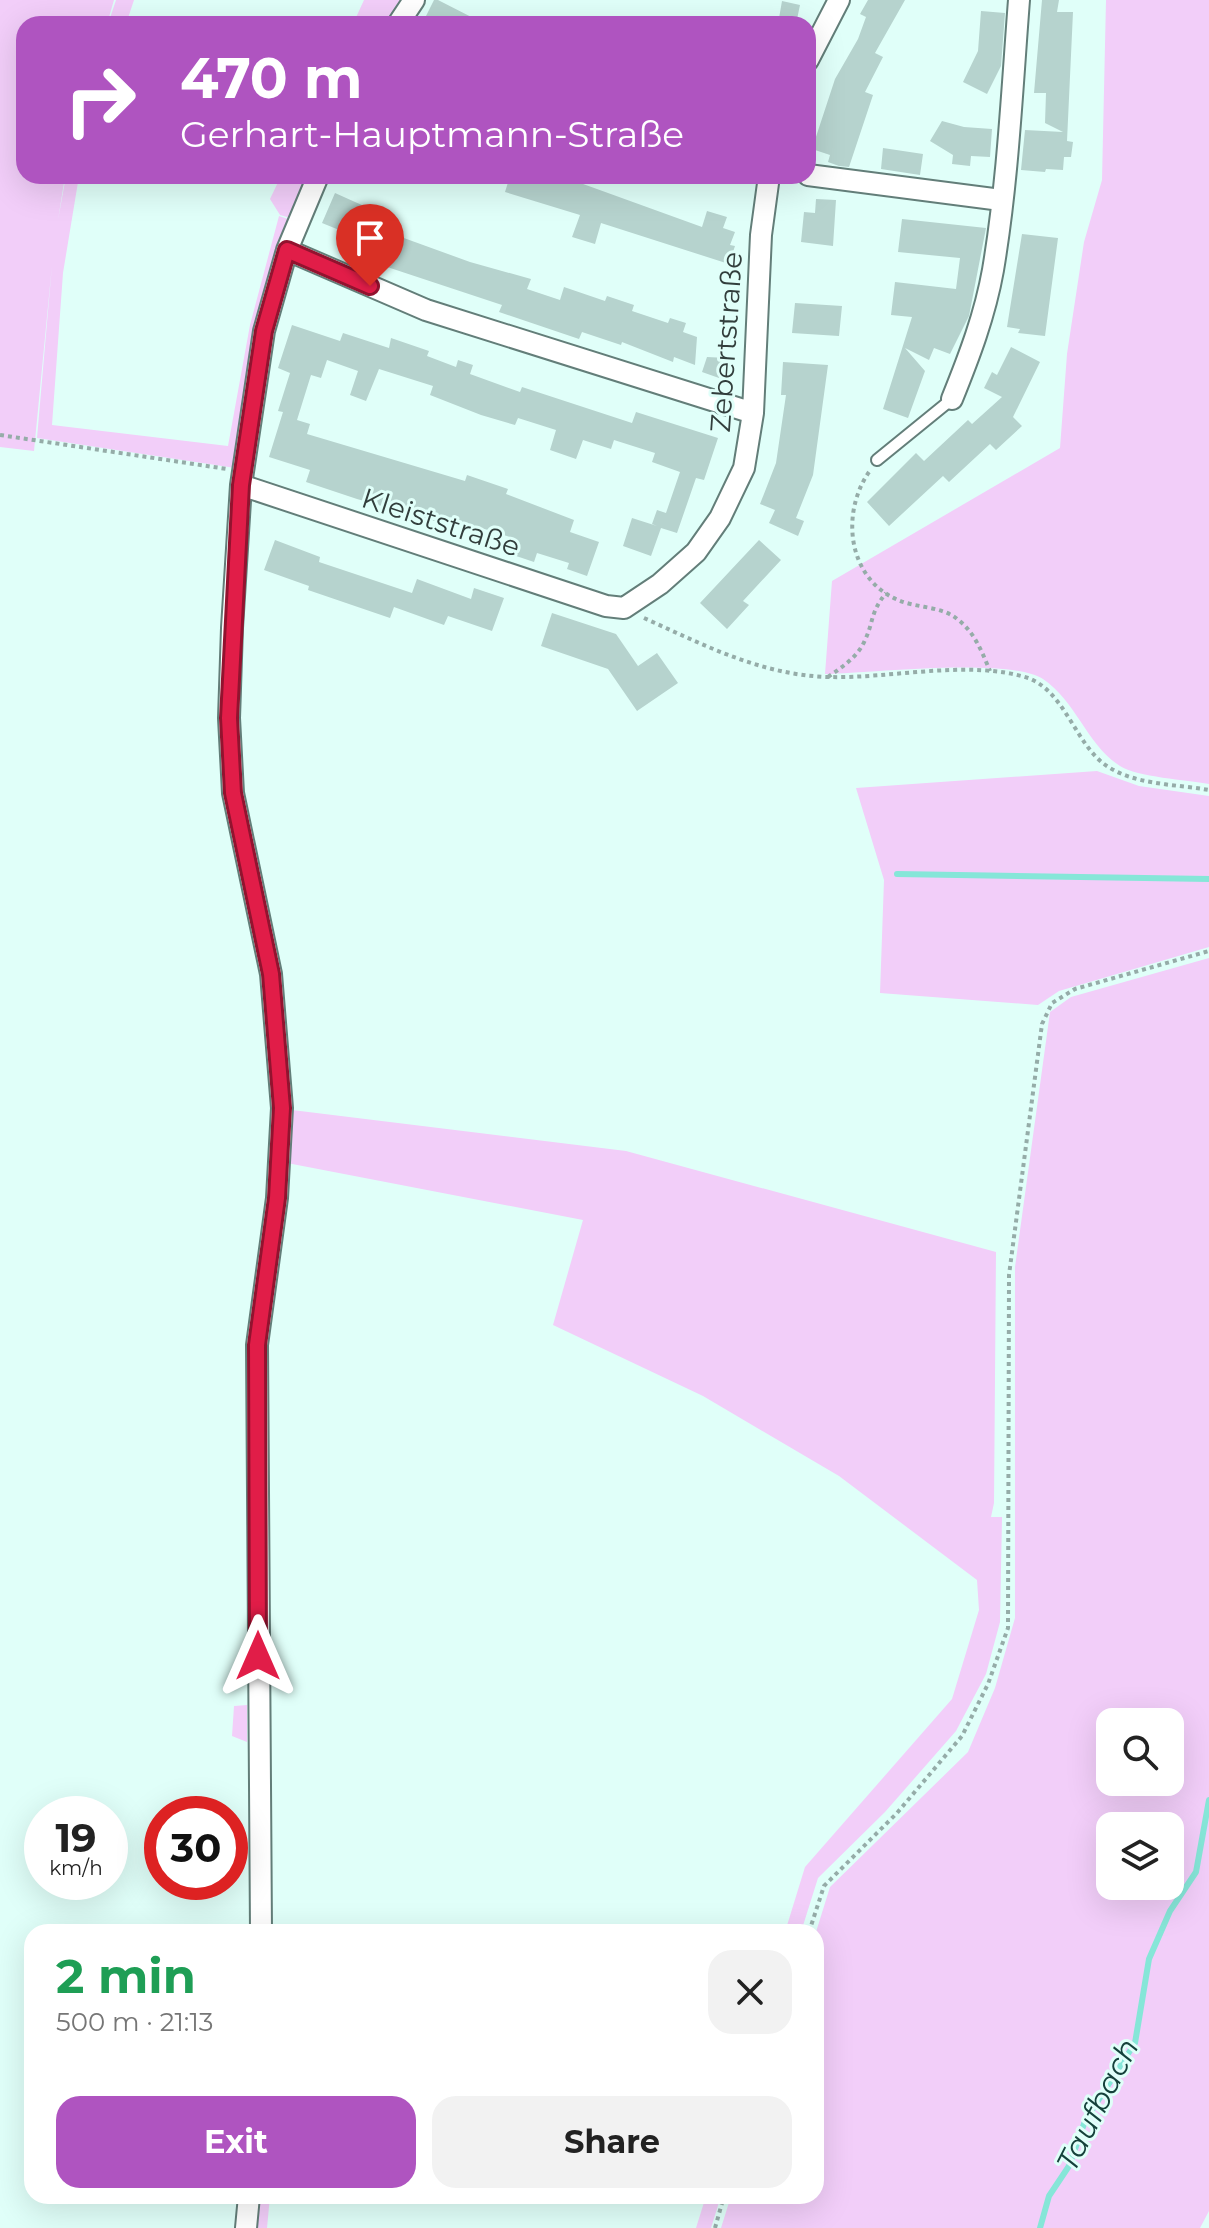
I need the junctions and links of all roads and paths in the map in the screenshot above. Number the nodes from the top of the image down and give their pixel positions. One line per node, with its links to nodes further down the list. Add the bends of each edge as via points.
1 (839, 0): 3 (street)
2 (1019, 0): 7 (street)
3 (816, 45)
4 (816, 176): 7 (street)
5 (315, 184): 8 (street)
6 (768, 184): 10 (street, Zebertstraße)
7 (1001, 200): 9 (street, via 993,271)
8 (287, 250): 10 (street, via 426,310); 13 (street, via 264,331)
9 (952, 399): 12 (lane)
10 (753, 413): 15 (street, Zebertstraße, via 744,468 720,518 696,552)
11 (0, 435): 13 (path)
12 (877, 460): 14 (path, via 866,477 851,529 863,571)
13 (243, 478): 15 (street, Kleiststraße); 20 (street, via 229,718 233,793 271,974 282,1108 277,1198 257,1345)
14 (886, 593): 16 (path, via 954,616 973,636); 17 (path, via 875,606 856,655)
15 (624, 608): 17 (path, via 776,672)
16 (990, 672): 17 (path); 18 (path, via 1041,686 1102,762 1124,775)
17 (828, 677)
18 (1209, 790)
19 (1209, 951): 21 (path, via 1075,989 1052,1003 1042,1024 1009,1275 1008,1628 962,1736 897,1813 824,1886)
20 (261, 1924)
21 (812, 1924)
22 (248, 2204): 24 (street)
23 (722, 2204): 25 (path)
24 (246, 2228)
25 (715, 2228)

